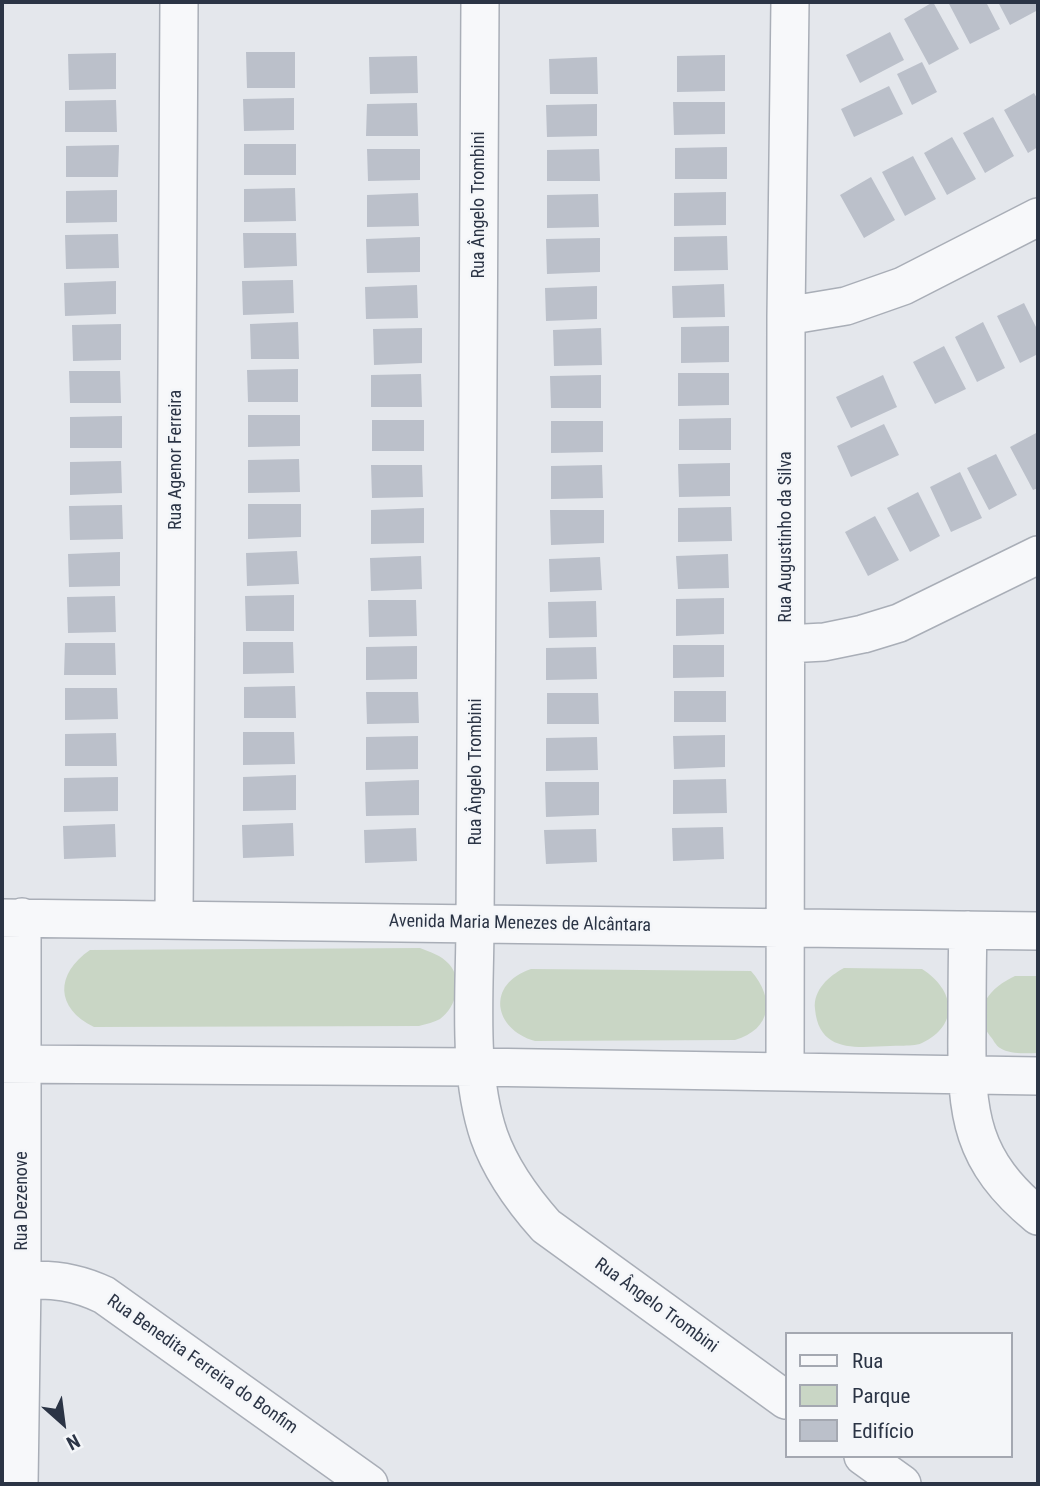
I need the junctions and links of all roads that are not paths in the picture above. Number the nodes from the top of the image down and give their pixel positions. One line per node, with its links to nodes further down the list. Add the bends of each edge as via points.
1 (179, 2): 9 (street, Rua Agenor Ferreira)
2 (480, 2): 10 (street, Rua Ângelo Trombini)
3 (790, 2): 5 (street, Rua Augustinho da Silva)
4 (1038, 217): 5 (street, via 903,286 846,306)
5 (786, 316): 7 (street, Rua Augustinho da Silva)
6 (1038, 555): 7 (street, via 899,622 824,642)
7 (786, 645): 11 (street, Rua Augustinho da Silva)
8 (12, 917): 9 (street, Avenida Maria Menezes de Alcântara); 14 (street, Rua Dezenove)
9 (174, 919): 10 (street, Avenida Maria Menezes de Alcântara)
10 (475, 923): 11 (street, Avenida Maria Menezes de Alcântara); 15 (street, Rua Ângelo Trombini)
11 (786, 928): 12 (street, Avenida Maria Menezes de Alcântara); 16 (street, Rua Augustinho da Silva)
12 (968, 930): 13 (street, Avenida Maria Menezes de Alcântara); 17 (street)
13 (1038, 932)
14 (12, 1063): 15 (street); 20 (street, Rua Dezenove)
15 (475, 1068): 16 (street); 21 (street, Rua Ângelo Trombini, via 489,1137 523,1200 545,1226)
16 (785, 1072): 17 (street)
17 (966, 1075): 18 (street); 19 (street, via 974,1129 984,1155 999,1178)
18 (1038, 1076)
19 (1038, 1216)
20 (22, 1281): 23 (street, Rua Dezenove); 24 (street, Rua Benedita Ferreira do Bonfim, via 64,1281 104,1295)
21 (785, 1400)
22 (866, 1458): 25 (street)
23 (19, 1484)
24 (369, 1484)
25 (902, 1484)

